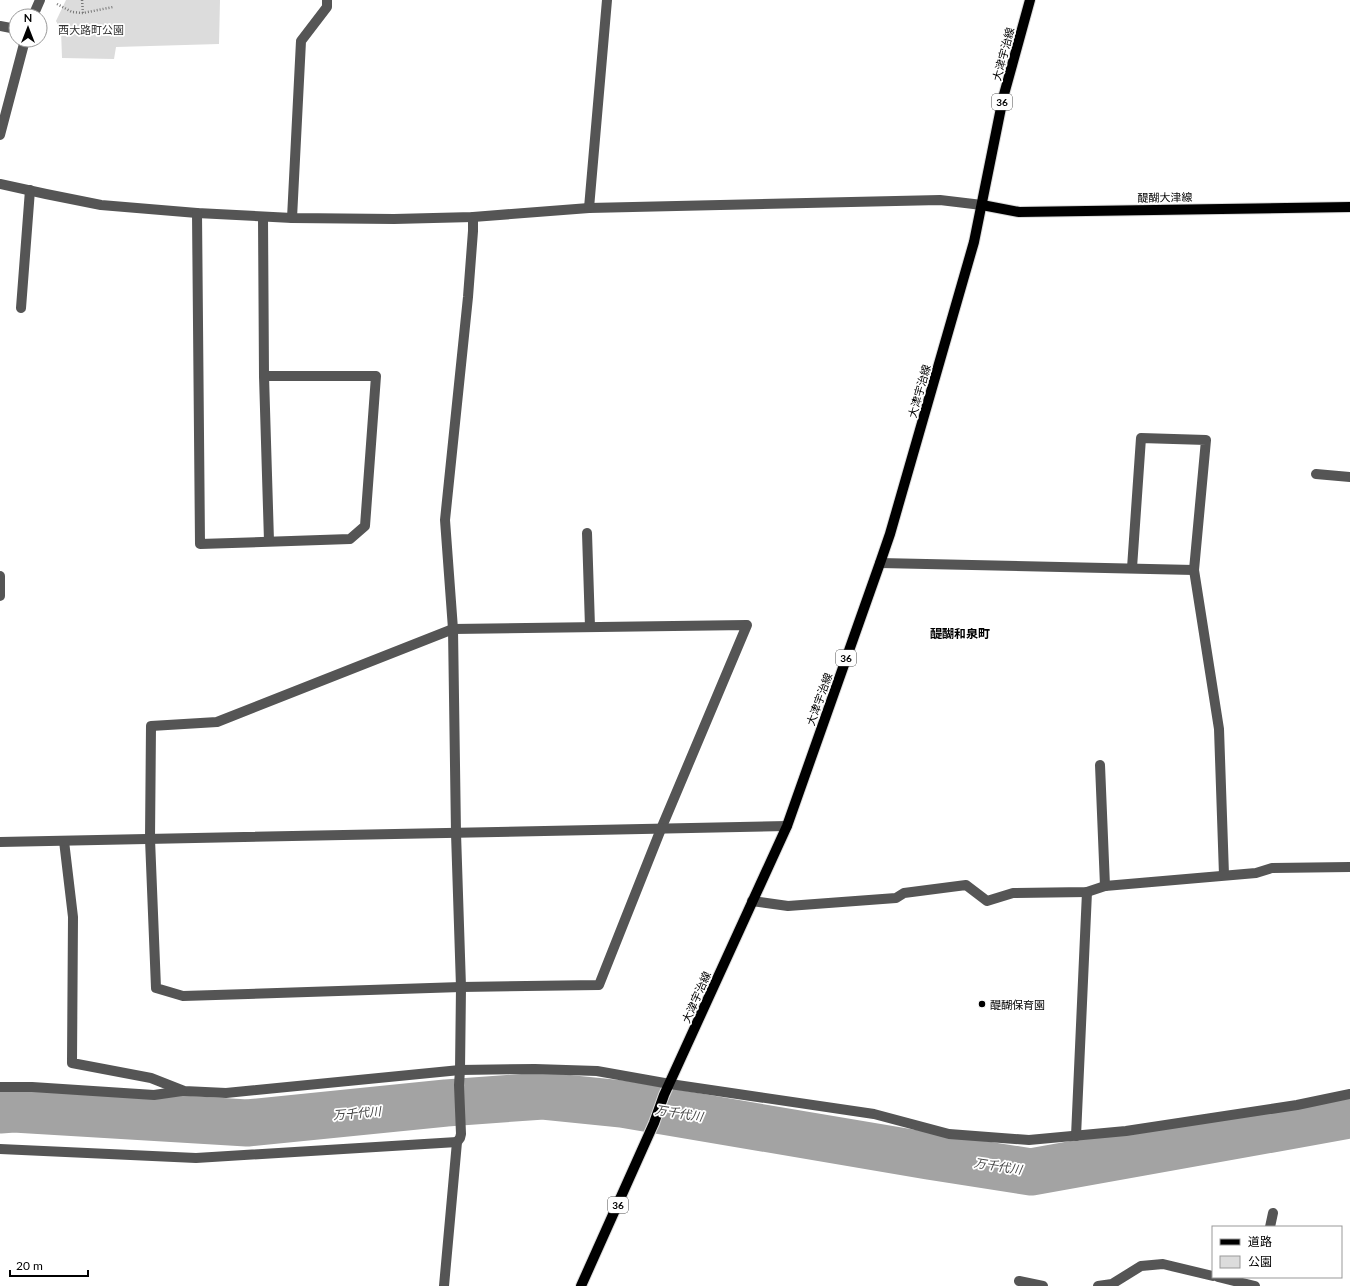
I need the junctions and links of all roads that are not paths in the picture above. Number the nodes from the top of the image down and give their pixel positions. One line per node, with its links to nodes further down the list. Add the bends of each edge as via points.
1 (327, 0): 14 (street, via 327,7 301,41)
2 (607, 0): 10 (street)
3 (1030, 0): 8 (main road, 大津宇治線 / 36, via 1003,98)
4 (23, 48): 5 (street)
5 (0, 135)
6 (0, 184): 7 (street)
7 (30, 190): 11 (street, via 101,205); 15 (street)
8 (982, 205): 9 (main road, 醍醐大津線, via 1019,212); 10 (street, via 940,200); 21 (main road, 大津宇治線 / 36, via 974,242)
9 (1350, 207)
10 (589, 208): 13 (street)
11 (197, 213): 12 (street); 20 (street, via 200,544)
12 (263, 217): 14 (street); 16 (street)
13 (473, 217): 14 (street); 28 (street, via 468,297 445,520)
14 (292, 218)
15 (21, 308)
16 (264, 376): 20 (street); 20 (street, via 376,376 365,526 350,539)
17 (1316, 474): 18 (street)
18 (1350, 477)
19 (587, 533): 27 (street)
20 (269, 541)
21 (880, 563): 22 (street); 30 (main road, 大津宇治線 / 36)
22 (1132, 568): 23 (street); 23 (street, via 1140,438 1206,440)
23 (1194, 570): 37 (street, via 1219,729)
24 (0, 576): 25 (street)
25 (0, 580): 26 (street)
26 (0, 596)
27 (590, 627): 28 (street); 31 (street, via 747,625)
28 (453, 629): 32 (street); 33 (street, via 217,722 152,726)
29 (1100, 765): 38 (street)
30 (787, 826): 31 (street); 40 (main road, 大津宇治線 / 36)
31 (661, 829): 32 (street); 41 (street, via 599,985)
32 (456, 833): 33 (street); 41 (street)
33 (150, 840): 34 (street); 41 (street, via 156,988 183,996)
34 (64, 841): 35 (street); 45 (street, via 73,917 72,1063 152,1078)
35 (0, 842)
36 (1350, 867): 37 (street, via 1272,868 1256,873)
37 (1224, 876): 38 (street)
38 (1105, 886): 39 (street)
39 (1087, 892): 40 (street, via 1013,893 987,901 966,885 904,893 896,898 788,906); 47 (street)
40 (752, 901): 43 (main road, 大津宇治線 / 36)
41 (461, 987): 42 (street)
42 (460, 1070): 43 (street, via 596,1071); 45 (street, via 226,1093); 48 (street)
43 (670, 1084): 47 (street, via 874,1114 949,1134 1030,1140); 56 (main road, 大津宇治線 / 36)
44 (0, 1087): 45 (street, via 154,1095)
45 (184, 1091)
46 (1350, 1094): 47 (street, via 1297,1105)
47 (1076, 1136)
48 (459, 1138): 49 (street, via 196,1158); 55 (street)
49 (0, 1149)
50 (1273, 1213): 51 (street)
51 (1270, 1226)
52 (1212, 1276): 58 (street, via 1163,1264 1141,1266 1112,1284)
53 (1222, 1278): 59 (street)
54 (1019, 1281): 57 (street)
55 (444, 1286)
56 (581, 1286)
57 (1043, 1286)
58 (1098, 1286)
59 (1256, 1286)

